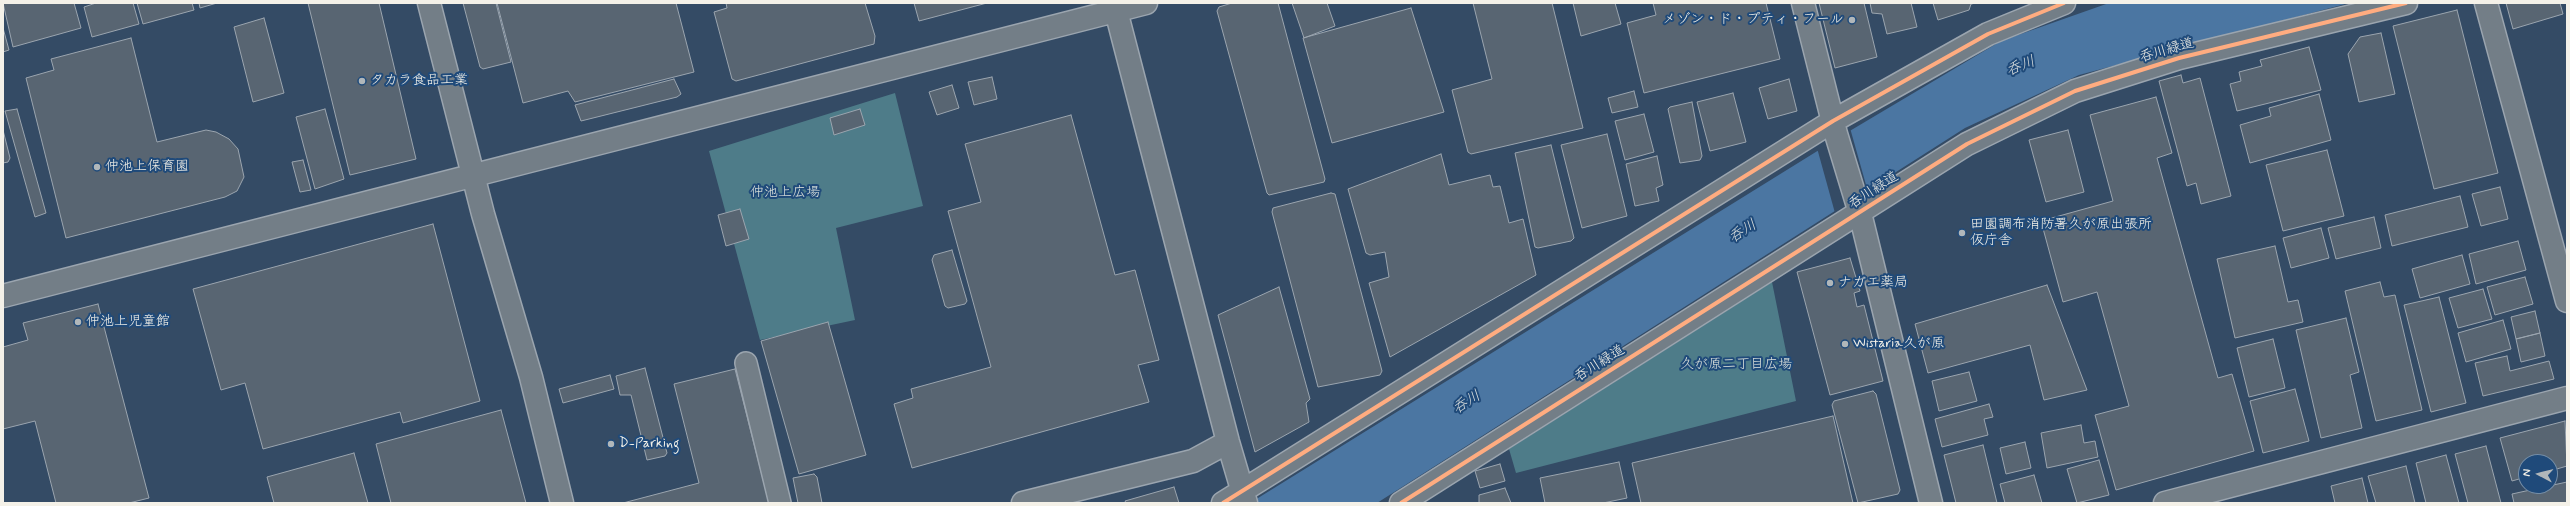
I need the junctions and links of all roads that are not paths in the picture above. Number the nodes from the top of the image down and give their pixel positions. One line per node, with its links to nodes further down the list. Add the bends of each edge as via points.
1 (429, 3): 9 (street)
2 (1146, 3): 7 (street)
3 (1803, 3): 8 (street)
4 (2064, 3): 8 (street, via 1988,34)
5 (2406, 3): 10 (street, 呑川緑道, via 2180,58 2075,91 1967,144)
6 (2486, 3): 12 (street)
7 (1115, 7): 9 (street); 15 (street)
8 (1835, 128): 10 (street); 16 (street)
9 (475, 176): 11 (street); 17 (street, via 483,214 531,377)
10 (1858, 208): 21 (street, 呑川緑道); 22 (street)
11 (3, 296)
12 (2567, 300)
13 (746, 364): 18 (lane)
14 (2567, 398): 23 (street)
15 (1228, 442): 16 (street); 19 (street, via 1193,461)
16 (1244, 497): 20 (street)
17 (562, 503)
18 (780, 503)
19 (1024, 503)
20 (1223, 503)
21 (1401, 503)
22 (1931, 503)
23 (2165, 503)

